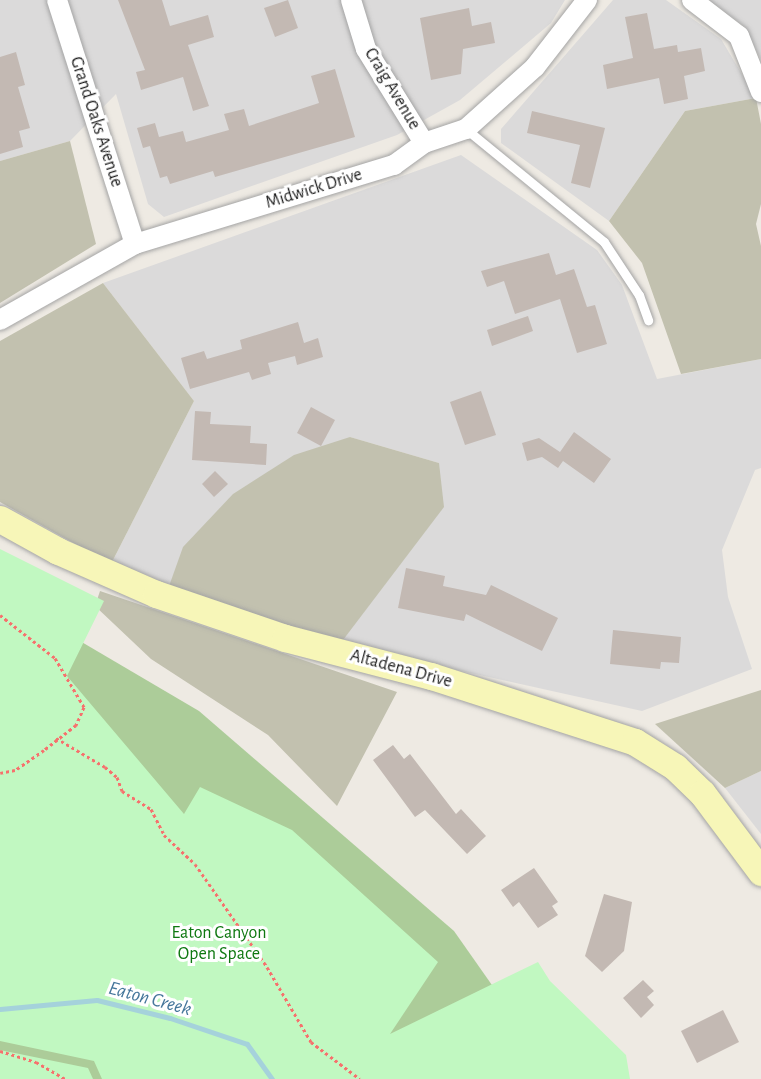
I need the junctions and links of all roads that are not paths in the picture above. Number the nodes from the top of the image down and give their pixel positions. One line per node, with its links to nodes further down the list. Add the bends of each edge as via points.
1 (57, 0): 8 (street, Grand Oaks Avenue)
2 (351, 0): 7 (street, Craig Avenue, via 366,50)
3 (587, 0): 6 (street, Midwick Drive, via 535,67)
4 (692, 0): 5 (street, via 739,36)
5 (761, 92)
6 (466, 129): 7 (street, Midwick Drive); 10 (lane, via 604,242 639,295)
7 (424, 143): 8 (street, Midwick Drive, via 394,165)
8 (135, 244): 9 (street, Midwick Drive)
9 (0, 320)
10 (648, 320)
11 (0, 519): 12 (main road, Altadena Drive, via 58,551 167,598 285,638 442,680 635,742 675,766 702,793)
12 (761, 872)

